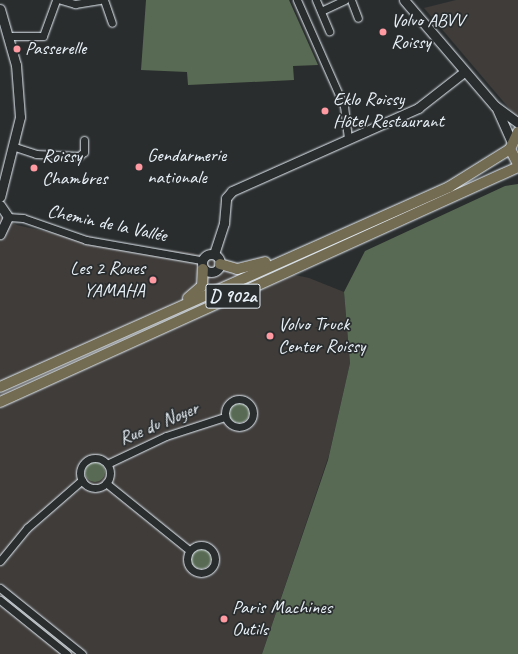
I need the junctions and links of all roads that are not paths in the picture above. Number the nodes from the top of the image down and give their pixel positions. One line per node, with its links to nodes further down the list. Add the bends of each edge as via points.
1 (56, 0): 17 (street, via 43,36)
2 (61, 0): 3 (street, via 74,4)
3 (100, 0)
4 (104, 0): 14 (street)
5 (297, 0): 22 (street, via 330,69 344,106)
6 (316, 0): 12 (street)
7 (345, 0): 10 (street)
8 (351, 0): 13 (street)
9 (404, 0): 18 (street)
10 (334, 2): 12 (street)
11 (0, 9): 15 (street)
12 (321, 11): 16 (street)
13 (358, 18)
14 (112, 22)
15 (2, 24): 17 (street)
16 (328, 31)
17 (9, 36): 25 (street, via 16,65 20,107)
18 (464, 72): 19 (street); 22 (street, via 418,108)
19 (495, 106): 20 (street); 24 (street)
20 (518, 123)
21 (518, 132): 24 (main road)
22 (348, 139): 32 (street, via 232,191 226,198 224,222)
23 (84, 140): 25 (street, via 84,152 79,156 36,154)
24 (510, 145): 26 (main road); 31 (main road, D 902a, via 449,187)
25 (15, 147): 28 (street)
26 (518, 164)
27 (518, 168): 37 (main road, D 902a)
28 (0, 199): 29 (street)
29 (8, 217): 30 (street); 34 (street, Chemin de la Vallée, via 23,218 86,240)
30 (0, 234)
31 (316, 245): 33 (main road, via 247,269); 35 (main road, D 902a)
32 (214, 254): 33 (street); 34 (street, via 208,254)
33 (220, 264): 34 (street, via 215,271)
34 (202, 265): 35 (main road, via 202,286 194,295)
35 (156, 316): 36 (main road, D 902a)
36 (0, 387)
37 (0, 402)
38 (225, 417): 38 (street, via 231,425 240,427 251,419 253,410 244,399 235,398 227,404); 39 (street, Rue du Noyer, via 166,436)
39 (107, 464): 40 (street, via 100,459 87,460 81,467); 41 (street, via 110,474)
40 (82, 480): 41 (street, via 93,487); 43 (street, via 32,522)
41 (106, 483): 42 (street)
42 (189, 550): 42 (street, via 187,559 193,570 202,573 212,568 215,557 209,547 197,545)
43 (0, 561)
44 (0, 588): 47 (street)
45 (0, 600): 46 (street)
46 (67, 654)
47 (82, 654)

